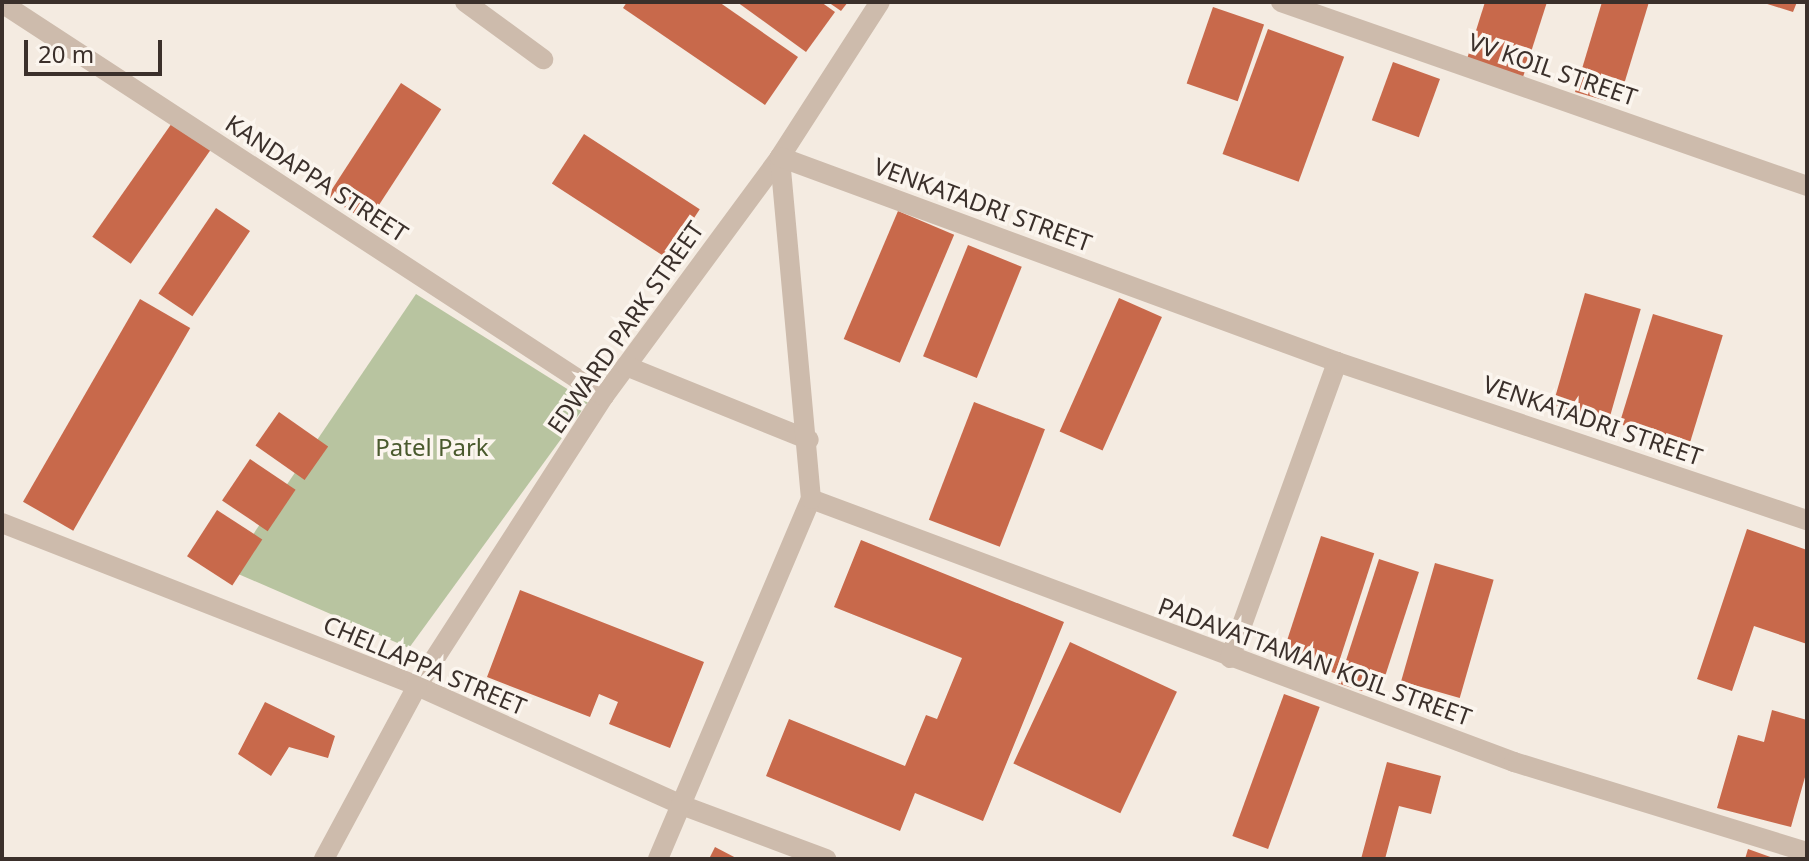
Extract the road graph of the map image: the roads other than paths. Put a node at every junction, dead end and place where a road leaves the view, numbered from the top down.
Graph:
1 (465, 2) edge
2 (880, 2) edge
3 (1281, 2) edge
4 (2, 3) edge
5 (543, 59) dead end
6 (780, 157) junction
7 (1807, 186) edge
8 (1337, 362) junction
9 (626, 366) junction
10 (604, 396) junction
11 (809, 440) junction
12 (811, 499) junction
13 (1807, 520) edge
14 (2, 523) edge
15 (1230, 658) junction
16 (417, 686) junction
17 (684, 806) junction
18 (1807, 852) edge
19 (324, 859) edge
20 (658, 859) edge
21 (826, 859) edge

1 - 5 street
2 - 6 street, EDWARD PARK STREET
3 - 7 street, VV KOIL STREET
4 - 10 street, KANDAPPA STREET
6 - 8 street, VENKATADRI STREET
6 - 9 street, EDWARD PARK STREET
6 - 11 street
8 - 13 street, VENKATADRI STREET
8 - 15 street
9 - 10 street, EDWARD PARK STREET
9 - 11 street
10 - 16 street, EDWARD PARK STREET
11 - 12 street
12 - 15 street, PADAVATTAMAN KOIL STREET
12 - 17 street
14 - 16 street, CHELLAPPA STREET
15 - 18 street, PADAVATTAMAN KOIL STREET
16 - 17 street, CHELLAPPA STREET
16 - 19 street, EDWARD PARK STREET
17 - 20 street
17 - 21 street, CHELLAPPA STREET

